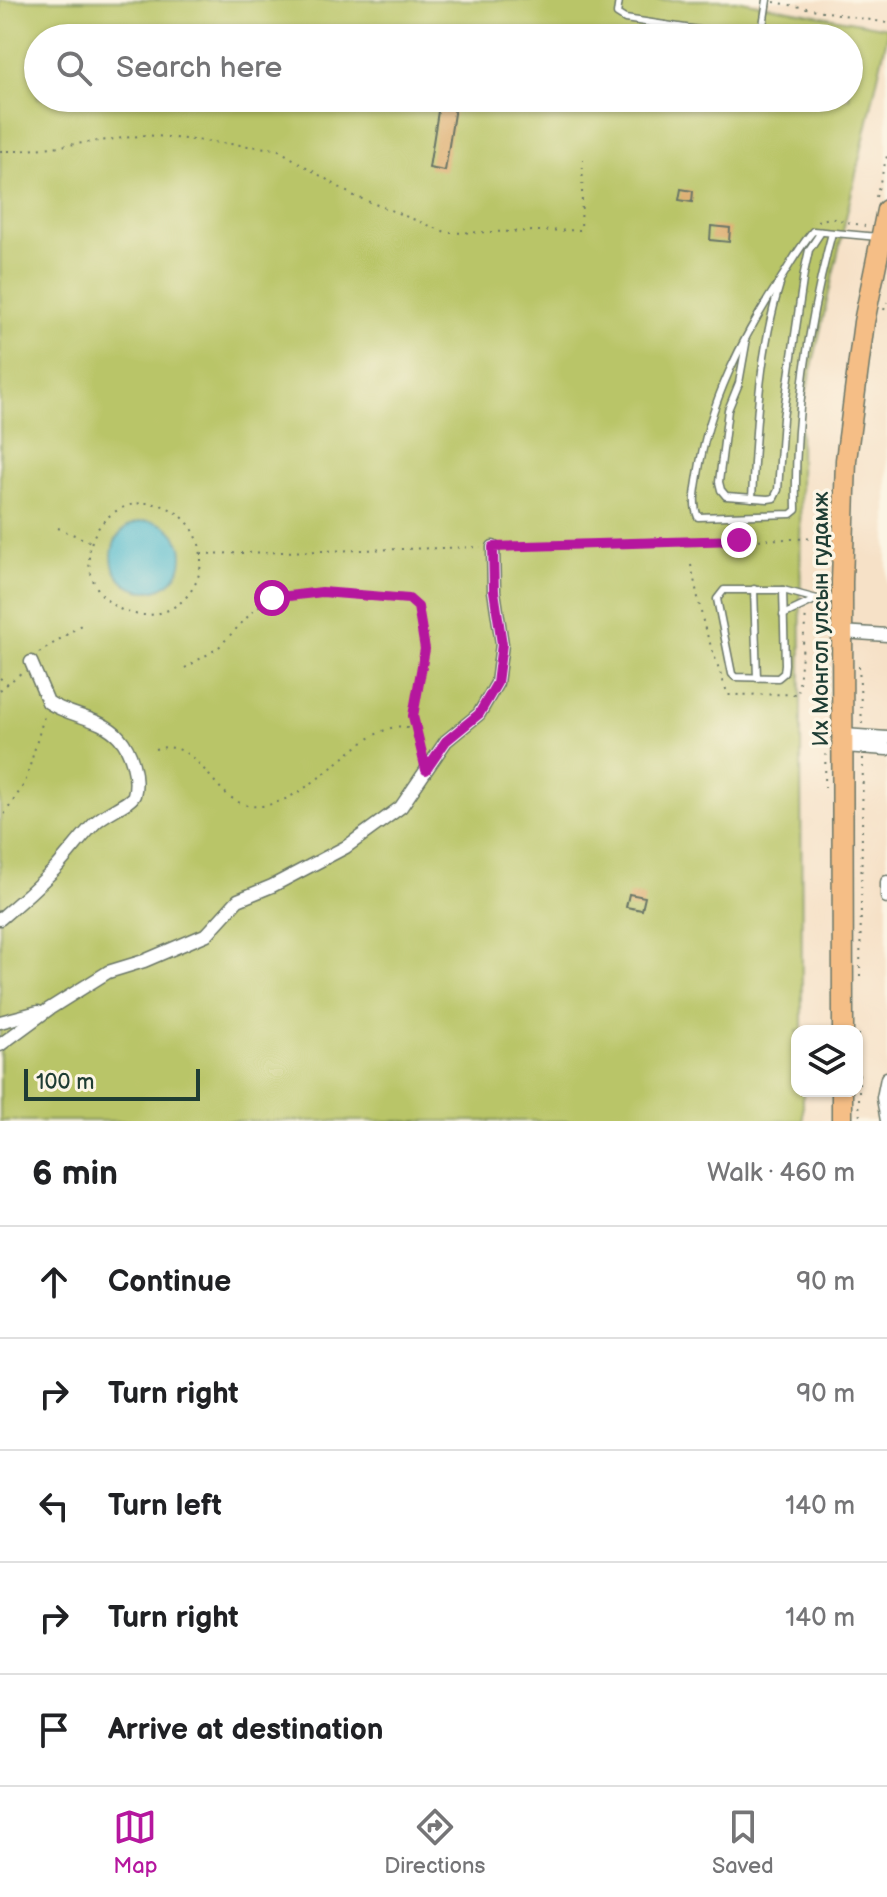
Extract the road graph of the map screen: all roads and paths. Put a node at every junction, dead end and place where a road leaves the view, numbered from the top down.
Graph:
1 (619, 0) edge
2 (767, 0) edge
3 (887, 23) edge
4 (659, 24) edge
5 (763, 24) edge
6 (0, 151) edge
7 (583, 159) dead end
8 (887, 210) edge
9 (821, 232) junction
10 (832, 233) junction
11 (881, 238) junction
12 (782, 277) junction
13 (887, 302) edge
14 (882, 313) dead end
15 (747, 337) junction
16 (752, 498) junction
17 (58, 528) dead end
18 (835, 538) dead end
19 (92, 542) junction
20 (493, 547) junction
21 (201, 554) junction
22 (691, 565) dead end
23 (754, 589) junction
24 (783, 590) junction
25 (817, 599) junction
26 (843, 599) junction
27 (809, 610) dead end
28 (783, 615) junction
29 (84, 623) dead end
30 (842, 632) junction
31 (887, 635) edge
32 (859, 659) dead end
33 (31, 662) joint
34 (185, 668) dead end
35 (0, 678) edge
36 (757, 678) junction
37 (12, 681) dead end
38 (8, 684) junction
39 (0, 690) edge
40 (48, 702) junction
41 (827, 713) dead end
42 (418, 734) junction
43 (887, 738) edge
44 (853, 741) junction
45 (155, 749) dead end
46 (887, 749) edge
47 (426, 770) junction
48 (827, 795) dead end
49 (0, 821) edge
50 (887, 882) edge
51 (887, 897) edge
52 (0, 919) edge
53 (860, 977) dead end
54 (49, 1009) junction
55 (0, 1022) edge
56 (851, 1025) edge
57 (0, 1045) edge
58 (887, 1078) edge
59 (842, 1097) edge
60 (858, 1097) edge
61 (842, 1121) edge
62 (860, 1121) edge
63 (887, 1121) edge

1 - 4 lane
2 - 3 path
2 - 5 lane
6 - 7 path
8 - 11 main road, Их Монгол улсын гудамж
9 - 10 lane
9 - 12 lane
9 - 16 lane
10 - 11 lane
10 - 15 lane
11 - 26 main road, Их Монгол улсын гудамж
12 - 15 lane
12 - 16 lane
13 - 14 path
15 - 16 lane
17 - 19 path
18 - 20 path
19 - 21 path
19 - 21 path
20 - 21 path
20 - 47 street
22 - 27 path
23 - 24 lane
23 - 36 lane
23 - 36 lane
24 - 25 lane
24 - 28 lane
25 - 26 lane
25 - 28 lane
26 - 30 main road, Их Монгол улсын гудамж
28 - 36 lane
29 - 33 path
30 - 31 street
30 - 44 main road, Их Монгол улсын гудамж
32 - 44 path
33 - 40 street
34 - 42 path
35 - 38 path
37 - 38 path
38 - 39 path
40 - 49 path
40 - 52 street
41 - 48 path
42 - 45 path
42 - 47 path
43 - 44 street
44 - 46 street
44 - 53 path
44 - 56 main road, Их Монгол улсын гудамж
47 - 54 street
50 - 51 street
54 - 55 street
54 - 57 street
58 - 63 street
59 - 61 main road
60 - 62 path

